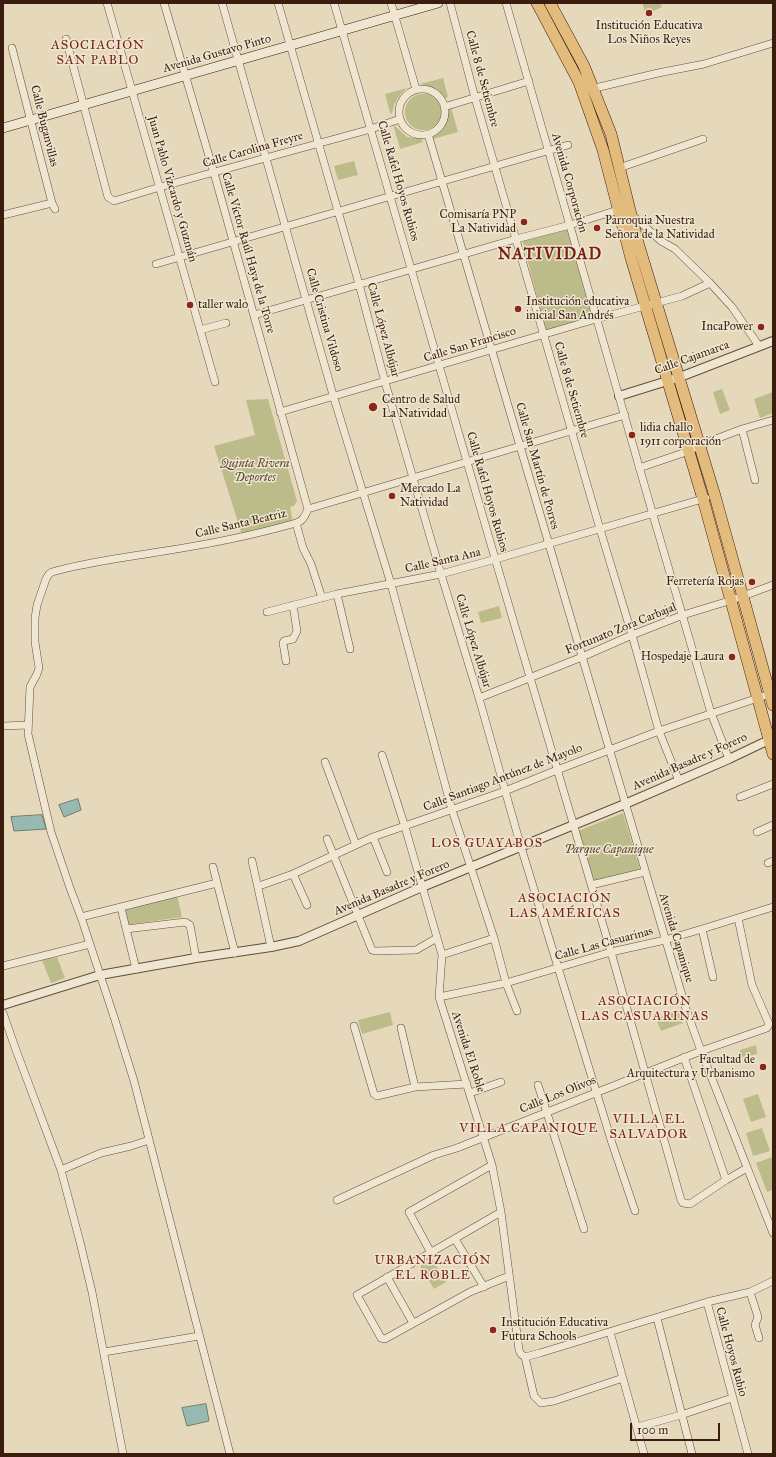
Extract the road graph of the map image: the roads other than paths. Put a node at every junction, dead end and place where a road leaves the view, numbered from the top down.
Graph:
1 (107, 3) edge
2 (164, 3) edge
3 (222, 3) edge
4 (278, 3) edge
5 (334, 3) edge
6 (391, 3) edge
7 (438, 3) edge
8 (450, 3) edge
9 (506, 3) edge
10 (537, 3) edge
11 (550, 3) edge
12 (394, 15) junction
13 (342, 31) junction
14 (66, 39) dead end
15 (773, 43) edge
16 (290, 46) junction
17 (12, 48) dead end
18 (238, 61) junction
19 (185, 76) junction
20 (529, 81) junction
21 (416, 89) junction
22 (588, 90) junction
23 (133, 91) junction
24 (475, 98) junction
25 (83, 105) junction
26 (444, 107) junction
27 (400, 119) junction
28 (30, 120) junction
29 (3, 128) edge
30 (371, 128) junction
31 (428, 134) junction
32 (703, 139) dead end
33 (318, 143) junction
34 (568, 145) dead end
35 (549, 151) junction
36 (265, 158) junction
37 (495, 166) junction
38 (620, 168) junction
39 (214, 173) junction
40 (442, 181) junction
41 (160, 187) junction
42 (391, 196) junction
43 (626, 209) junction
44 (338, 211) junction
45 (3, 215) edge
46 (570, 225) junction
47 (286, 226) junction
48 (516, 239) junction
49 (232, 241) junction
50 (463, 255) junction
51 (179, 257) junction
52 (156, 264) dead end
53 (412, 270) junction
54 (710, 283) junction
55 (359, 284) junction
56 (306, 300) junction
57 (657, 304) junction
58 (646, 307) junction
59 (254, 315) junction
60 (596, 319) junction
61 (226, 322) dead end
62 (200, 330) junction
63 (543, 335) junction
64 (773, 341) edge
65 (759, 346) junction
66 (491, 350) junction
67 (439, 366) junction
68 (680, 377) junction
69 (669, 381) junction
70 (215, 382) dead end
71 (385, 382) junction
72 (333, 396) junction
73 (619, 396) junction
74 (280, 412) junction
75 (625, 414) junction
76 (773, 420) edge
77 (742, 429) junction
78 (572, 431) junction
79 (700, 444) junction
80 (520, 446) junction
81 (689, 451) junction
82 (467, 462) junction
83 (639, 468) junction
84 (413, 478) junction
85 (755, 480) dead end
86 (363, 492) junction
87 (715, 496) junction
88 (704, 499) junction
89 (308, 509) junction
90 (653, 515) junction
91 (296, 523) junction
92 (600, 529) junction
93 (548, 544) junction
94 (496, 559) junction
95 (441, 574) junction
96 (392, 584) junction
97 (773, 585) edge
98 (337, 594) junction
99 (743, 595) junction
100 (322, 598) junction
101 (732, 600) junction
102 (293, 605) junction
103 (266, 612) dead end
104 (683, 615) junction
105 (632, 635) junction
106 (350, 649) dead end
107 (582, 657) junction
108 (286, 661) dead end
109 (530, 678) junction
110 (770, 694) junction
111 (478, 698) junction
112 (758, 698) junction
113 (773, 705) edge
114 (711, 713) junction
115 (27, 725) junction
116 (3, 726) edge
117 (659, 731) junction
118 (771, 739) edge
119 (609, 750) junction
120 (773, 754) edge
121 (382, 755) dead end
122 (729, 760) junction
123 (325, 762) dead end
124 (557, 770) junction
125 (679, 781) junction
126 (773, 784) edge
127 (505, 791) junction
128 (740, 797) dead end
129 (625, 804) junction
130 (452, 810) junction
131 (574, 825) junction
132 (773, 825) edge
133 (405, 827) junction
134 (756, 832) dead end
135 (373, 838) junction
136 (327, 839) dead end
137 (356, 845) junction
138 (521, 847) junction
139 (334, 855) junction
140 (252, 861) dead end
141 (213, 867) dead end
142 (471, 868) junction
143 (387, 872) dead end
144 (645, 872) junction
145 (293, 874) junction
146 (217, 883) junction
147 (591, 885) junction
148 (258, 886) junction
149 (422, 887) junction
150 (307, 905) dead end
151 (773, 907) edge
152 (121, 908) junction
153 (358, 916) junction
154 (81, 917) junction
155 (738, 918) junction
156 (126, 929) junction
157 (702, 929) junction
158 (437, 938) junction
159 (494, 938) junction
160 (665, 940) junction
161 (90, 944) junction
162 (271, 947) junction
163 (611, 952) junction
164 (235, 953) junction
165 (442, 956) junction
166 (196, 958) junction
167 (3, 966) edge
168 (557, 968) junction
169 (136, 969) junction
170 (100, 975) junction
171 (713, 977) dead end
172 (506, 983) junction
173 (439, 997) junction
174 (3, 1005) edge
175 (518, 1011) dead end
176 (3, 1013) edge
177 (354, 1026) dead end
178 (401, 1028) dead end
179 (701, 1051) junction
180 (684, 1057) junction
181 (645, 1073) junction
182 (501, 1082) dead end
183 (467, 1084) junction
184 (538, 1086) dead end
185 (415, 1087) junction
186 (597, 1092) junction
187 (470, 1094) junction
188 (546, 1112) junction
189 (484, 1137) junction
190 (149, 1140) junction
191 (492, 1165) junction
192 (747, 1168) junction
193 (62, 1170) junction
194 (726, 1180) junction
195 (337, 1200) dead end
196 (635, 1211) dead end
197 (501, 1212) junction
198 (771, 1222) edge
199 (584, 1229) dead end
200 (773, 1233) edge
201 (455, 1239) junction
202 (431, 1253) junction
203 (509, 1276) junction
204 (387, 1278) junction
205 (773, 1281) edge
206 (484, 1287) junction
207 (750, 1292) junction
208 (706, 1302) junction
209 (657, 1318) junction
210 (413, 1323) junction
211 (610, 1332) junction
212 (199, 1336) junction
213 (758, 1338) dead end
214 (104, 1352) junction
215 (525, 1357) junction
216 (623, 1378) junction
217 (732, 1398) junction
218 (682, 1415) junction
219 (636, 1427) junction
220 (123, 1454) edge
221 (230, 1454) edge
222 (644, 1454) edge
223 (692, 1454) edge
224 (748, 1454) edge

1 - 23 street, Juan Pablo Vizcardo y Guzmán
2 - 19 street, Calle Víctor Raúl Haya de la Torre
3 - 18 street, Calle Cristina Vildoso
4 - 16 street, Calle López Albújar
5 - 13 street, Calle Rafel Hoyos Rubios
6 - 12 street
7 - 12 main road, Avenida Gustavo Pinto
8 - 24 street, Calle 8 de Setiembre
9 - 20 street, Avenida Corporación
10 - 22 highway
11 - 22 highway
12 - 13 main road, Avenida Gustavo Pinto
12 - 21 street
13 - 16 main road, Avenida Gustavo Pinto
13 - 30 street, Calle Rafel Hoyos Rubios
14 - 25 street
15 - 22 street
16 - 18 main road, Avenida Gustavo Pinto
16 - 33 street, Calle López Albújar
17 - 28 street, Calle Buganvillas
18 - 19 main road, Avenida Gustavo Pinto
18 - 36 street, Calle Cristina Vildoso
19 - 23 main road, Avenida Gustavo Pinto
19 - 39 street, Calle Víctor Raúl Haya de la Torre
20 - 24 street
20 - 35 street, Avenida Corporación
21 - 26 street
21 - 27 street
22 - 38 highway
22 - 43 highway
23 - 25 main road, Avenida Gustavo Pinto
23 - 41 street, Juan Pablo Vizcardo y Guzmán
24 - 26 street
24 - 37 street, Calle 8 de Setiembre
25 - 28 main road, Avenida Gustavo Pinto
25 - 41 street, Calle Carolina Freyre
26 - 31 street
27 - 30 street, Calle Carolina Freyre
27 - 31 street
28 - 29 main road, Avenida Gustavo Pinto
28 - 45 street, Calle Buganvillas
30 - 33 street, Calle Carolina Freyre
30 - 42 street, Calle Rafel Hoyos Rubios
31 - 40 street, Calle San Martín de Porres
32 - 38 street
33 - 36 street, Calle Carolina Freyre
33 - 44 street, Calle López Albújar
34 - 35 street
35 - 37 street
35 - 46 street, Avenida Corporación
36 - 39 street, Calle Carolina Freyre
36 - 47 street, Calle Cristina Vildoso
37 - 40 street
37 - 48 street, Calle 8 de Setiembre
38 - 43 highway
39 - 41 street, Calle Carolina Freyre
39 - 49 street, Calle Víctor Raúl Haya de la Torre
40 - 42 street
40 - 50 street, Calle San Martín de Porres
41 - 51 street, Juan Pablo Vizcardo y Guzmán
42 - 44 street
42 - 53 street, Calle Rafel Hoyos Rubios
43 - 46 street
43 - 54 street
43 - 57 highway
43 - 58 highway
44 - 47 street
44 - 55 street, Calle López Albújar
46 - 48 street
46 - 60 street, Avenida Corporación
47 - 49 street
47 - 56 street, Calle Cristina Vildoso
48 - 50 street
48 - 63 street, Calle 8 de Setiembre
49 - 51 street
49 - 59 street, Calle Víctor Raúl Haya de la Torre
50 - 53 street
50 - 66 street, Calle San Martín de Porres
51 - 52 street
51 - 62 street, Juan Pablo Vizcardo y Guzmán
53 - 55 street
53 - 67 street, Calle Rafel Hoyos Rubios
54 - 57 street, Calle San Francisco
54 - 65 street
55 - 56 street
55 - 71 street, Calle López Albújar
56 - 59 street
56 - 72 street, Calle Cristina Vildoso
57 - 58 street, Calle San Francisco
57 - 68 highway
58 - 60 street, Calle San Francisco
58 - 69 highway
59 - 74 street, Calle Víctor Raúl Haya de la Torre
60 - 63 street, Calle San Francisco
60 - 73 street, Avenida Corporación
61 - 62 street
62 - 70 street, Juan Pablo Vizcardo y Guzmán
63 - 66 street, Calle San Francisco
63 - 78 street, Calle 8 de Setiembre
64 - 65 street, Calle Cajamarca
65 - 68 street, Calle Cajamarca
66 - 67 street, Calle San Francisco
66 - 80 street, Calle San Martín de Porres
67 - 71 street, Calle San Francisco
67 - 82 street, Calle Rafel Hoyos Rubios
68 - 69 street, Calle Cajamarca
68 - 79 highway
69 - 73 street, Calle Cajamarca
69 - 81 highway
71 - 72 street, Calle San Francisco
71 - 84 street, Calle López Albújar
72 - 74 street, Calle San Francisco
72 - 86 street, Calle Cristina Vildoso
73 - 75 street, Avenida Corporación
74 - 89 street, Calle Víctor Raúl Haya de la Torre
75 - 78 street
75 - 83 street, Avenida Corporación
76 - 77 street
77 - 79 street
77 - 85 street
78 - 80 street
78 - 92 street, Calle 8 de Setiembre
79 - 81 street
79 - 87 highway
80 - 82 street
80 - 93 street, Calle San Martín de Porres
81 - 83 street
81 - 88 highway
82 - 84 street
82 - 94 street, Calle Rafel Hoyos Rubios
83 - 90 street, Avenida Corporación
84 - 86 street
84 - 95 street, Calle López Albújar
86 - 89 street
86 - 96 street, Calle Cristina Vildoso
87 - 88 street, Calle Santa Ana
87 - 99 highway
88 - 90 street, Calle Santa Ana
88 - 101 highway
89 - 91 street, Calle Santa Beatriz
90 - 92 street, Calle Santa Ana
90 - 104 street, Avenida Corporación
91 - 100 street
91 - 115 street, Calle Santa Beatriz
92 - 93 street, Calle Santa Ana
92 - 105 street, Calle 8 de Setiembre
93 - 94 street, Calle Santa Ana
93 - 107 street, Calle San Martín de Porres
94 - 95 street, Calle Santa Ana
94 - 109 street, Calle Rafel Hoyos Rubios
95 - 96 street, Calle Santa Ana
95 - 111 street, Calle López Albújar
96 - 98 street, Calle Santa Ana
96 - 130 street, Calle Cristina Vildoso
97 - 99 street, Fortunato Zora Carbajal
98 - 100 street, Calle Santa Ana
98 - 106 street
99 - 101 street, Fortunato Zora Carbajal
99 - 110 highway
100 - 102 street, Calle Santa Ana
101 - 104 street, Fortunato Zora Carbajal
101 - 112 highway
102 - 103 street, Calle Santa Ana
102 - 108 street
104 - 105 street, Fortunato Zora Carbajal
104 - 114 street, Avenida Corporación
105 - 107 street, Fortunato Zora Carbajal
105 - 117 street, Calle 8 de Setiembre
107 - 109 street, Fortunato Zora Carbajal
107 - 119 street, Calle San Martín de Porres
109 - 111 street, Fortunato Zora Carbajal
109 - 124 street, Calle Rafel Hoyos Rubios
110 - 112 street, Calle Santiago Antúnez de Mayolo
110 - 113 highway
111 - 127 street, Calle López Albújar
112 - 114 street, Calle Santiago Antúnez de Mayolo
112 - 118 highway
114 - 117 street, Calle Santiago Antúnez de Mayolo
114 - 122 street, Avenida Corporación
115 - 116 street
115 - 154 street
117 - 119 street, Calle Santiago Antúnez de Mayolo
117 - 125 street, Calle 8 de Setiembre
118 - 120 highway
118 - 122 street, Avenida Basadre y Forero
119 - 124 street, Calle Santiago Antúnez de Mayolo
119 - 129 street, Calle San Martín de Porres
121 - 133 street, Avenida El Roble
122 - 125 street, Avenida Basadre y Forero
123 - 137 street
124 - 127 street, Calle Santiago Antúnez de Mayolo
124 - 131 street, Calle Rafel Hoyos Rubios
125 - 129 street, Avenida Basadre y Forero
126 - 128 street
127 - 130 street, Calle Santiago Antúnez de Mayolo
127 - 138 street, Calle López Albújar
129 - 131 street, Avenida Basadre y Forero
129 - 144 street, Avenida Capanique
130 - 133 street, Calle Santiago Antúnez de Mayolo
130 - 142 street, Calle Cristina Vildoso
131 - 138 street, Avenida Basadre y Forero
131 - 147 street, Calle Rafel Hoyos Rubios
132 - 134 street
133 - 135 street, Calle Santiago Antúnez de Mayolo
133 - 149 street, Avenida El Roble
135 - 137 street, Calle Santiago Antúnez de Mayolo
135 - 143 street
136 - 139 street
137 - 139 street, Calle Santiago Antúnez de Mayolo
138 - 142 street, Avenida Basadre y Forero
138 - 168 street, Calle López Albújar
139 - 145 street, Calle Santiago Antúnez de Mayolo
139 - 153 street
140 - 148 street
141 - 146 street
142 - 149 street, Avenida Basadre y Forero
142 - 159 street, Calle Cristina Vildoso
144 - 147 street
144 - 160 street, Avenida Capanique
145 - 148 street, Calle Santiago Antúnez de Mayolo
145 - 150 street
146 - 152 street
146 - 164 street
147 - 163 street, Calle Rafel Hoyos Rubios
148 - 162 street
149 - 153 street, Avenida Basadre y Forero
149 - 158 street, Avenida El Roble
151 - 155 street, Calle Las Casuarinas
152 - 154 street
152 - 156 street
153 - 158 street
153 - 162 street, Avenida Basadre y Forero
154 - 161 street
155 - 157 street, Calle Las Casuarinas
155 - 179 street, Calle Los Olivos
156 - 166 street
156 - 169 street
157 - 160 street, Calle Las Casuarinas
157 - 171 street
158 - 165 street, Avenida El Roble
159 - 165 street
159 - 172 street, Calle Cristina Vildoso
160 - 163 street, Calle Las Casuarinas
160 - 179 street, Avenida Capanique
161 - 167 street
161 - 170 street
162 - 164 street, Avenida Basadre y Forero
163 - 168 street, Calle Las Casuarinas
163 - 181 street, Calle Rafel Hoyos Rubios
164 - 166 street, Avenida Basadre y Forero
165 - 173 street, Avenida El Roble
166 - 169 street, Avenida Basadre y Forero
168 - 172 street, Calle Las Casuarinas
168 - 186 street, Calle López Albújar
169 - 170 street, Avenida Basadre y Forero
170 - 174 street, Avenida Basadre y Forero
170 - 190 street
172 - 173 street, Calle Las Casuarinas
172 - 175 street, Calle Cristina Vildoso
173 - 183 street, Avenida El Roble
176 - 193 street
177 - 185 street
178 - 185 street
179 - 180 street, Calle Los Olivos
179 - 192 street, Avenida Capanique
180 - 181 street, Calle Los Olivos
180 - 194 street
181 - 186 street, Calle Los Olivos
181 - 194 street, Calle Rafel Hoyos Rubios
182 - 187 street
183 - 185 street
183 - 187 street, Avenida El Roble
184 - 188 street
186 - 188 street, Calle Los Olivos
186 - 196 street, Calle López Albújar
187 - 189 street, Avenida El Roble
188 - 189 street, Calle Los Olivos
188 - 199 street
189 - 191 street, Avenida El Roble
189 - 195 street, Calle Los Olivos
190 - 193 street
190 - 212 street
191 - 197 street, Avenida El Roble
191 - 202 street
192 - 194 street
192 - 198 street, Avenida Capanique
193 - 214 street
197 - 201 street
197 - 203 street, Avenida El Roble
198 - 200 street, Avenida Capanique
201 - 202 street
201 - 206 street
202 - 204 street
203 - 206 street
203 - 215 street, Avenida El Roble
204 - 210 street
204 - 210 street
205 - 207 street
206 - 210 street
207 - 208 street
207 - 213 street
208 - 209 street
208 - 217 street, Calle Hoyos Rubio
209 - 211 street
209 - 218 street
211 - 215 street
211 - 216 street
212 - 214 street
212 - 221 street
214 - 220 street
215 - 216 street, Avenida El Roble
216 - 219 street
217 - 218 street
217 - 224 street, Calle Hoyos Rubio
218 - 219 street
218 - 223 street
219 - 222 street

